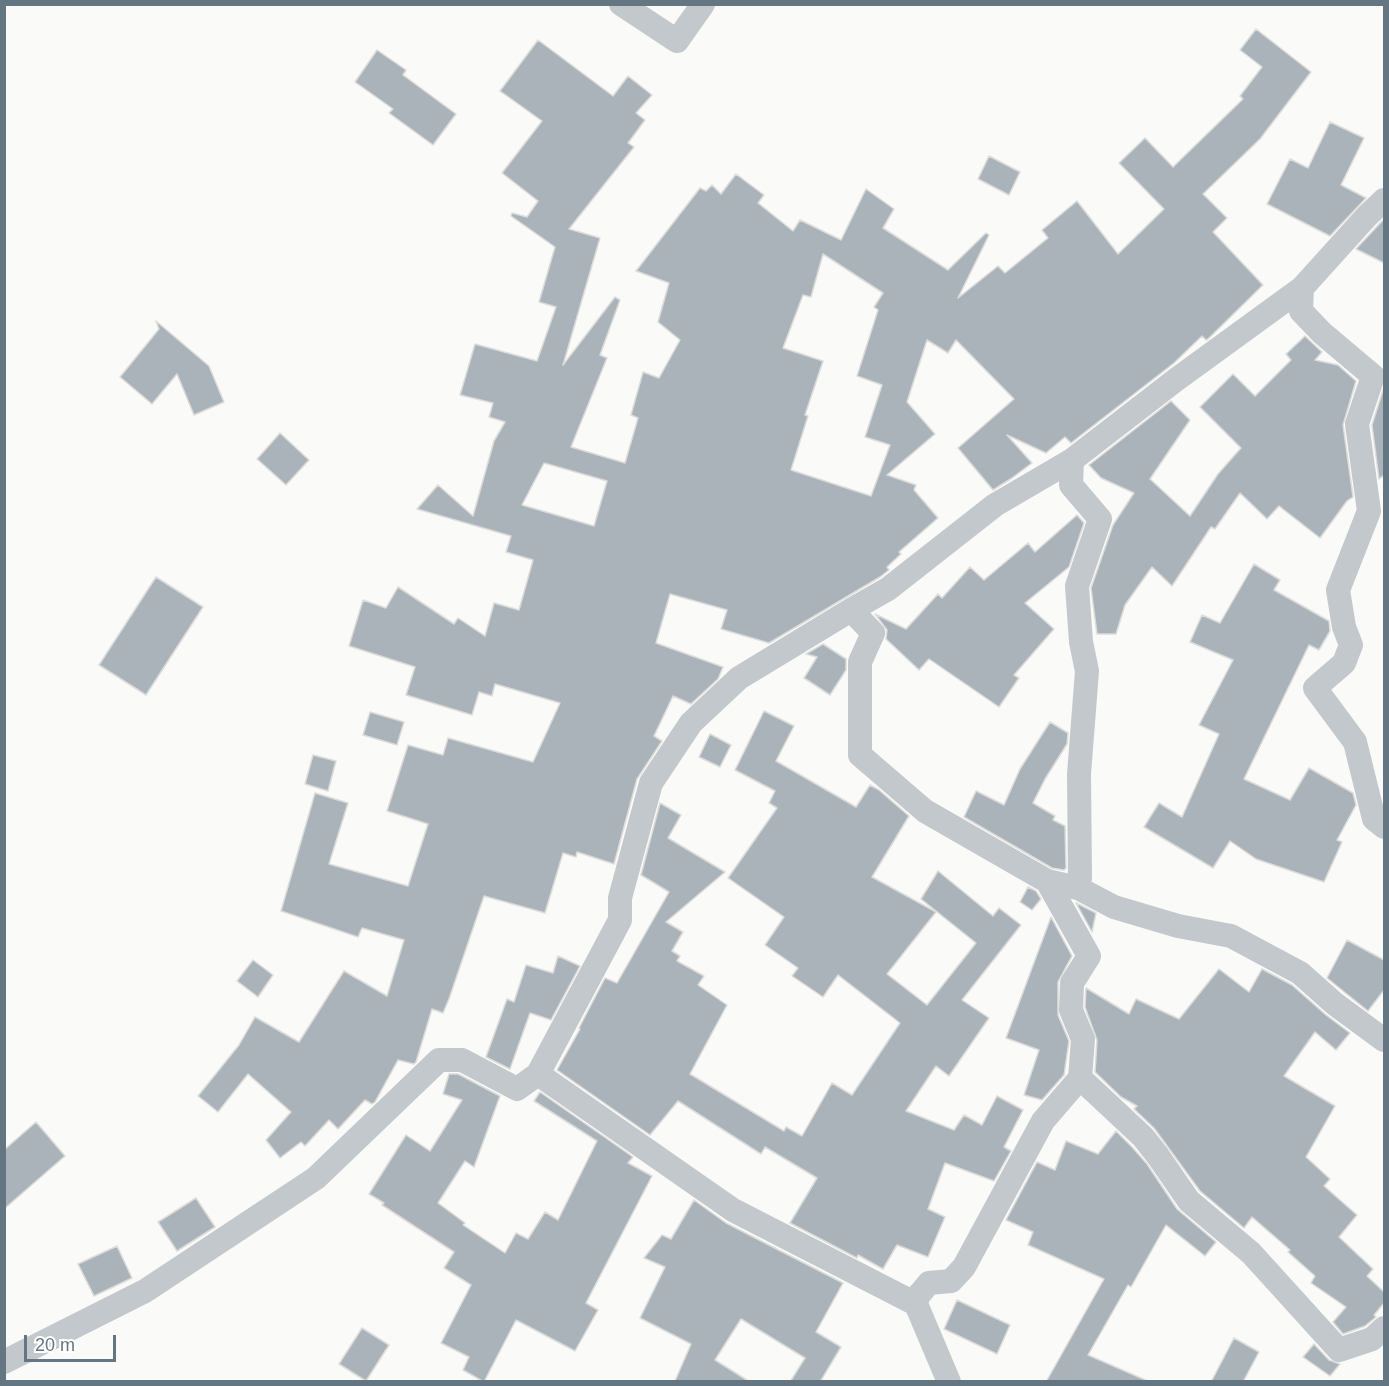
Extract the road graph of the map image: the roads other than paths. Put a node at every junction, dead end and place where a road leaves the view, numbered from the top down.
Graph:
1 (621, 4) edge
2 (703, 4) edge
3 (1384, 200) edge
4 (1302, 288) junction
5 (1072, 460) junction
6 (851, 610) junction
7 (1384, 827) edge
8 (1047, 881) junction
9 (1078, 888) junction
10 (1384, 1040) edge
11 (538, 1074) junction
12 (1080, 1078) junction
13 (915, 1304) junction
14 (1384, 1328) edge
15 (4, 1362) edge
16 (949, 1382) edge

1 - 2 street
3 - 4 street
4 - 5 street
4 - 7 street
5 - 6 street
5 - 9 street
6 - 8 street
6 - 11 street
8 - 9 street
8 - 12 street
9 - 10 street
11 - 13 street
11 - 15 street
12 - 13 street
12 - 14 street
13 - 16 street

